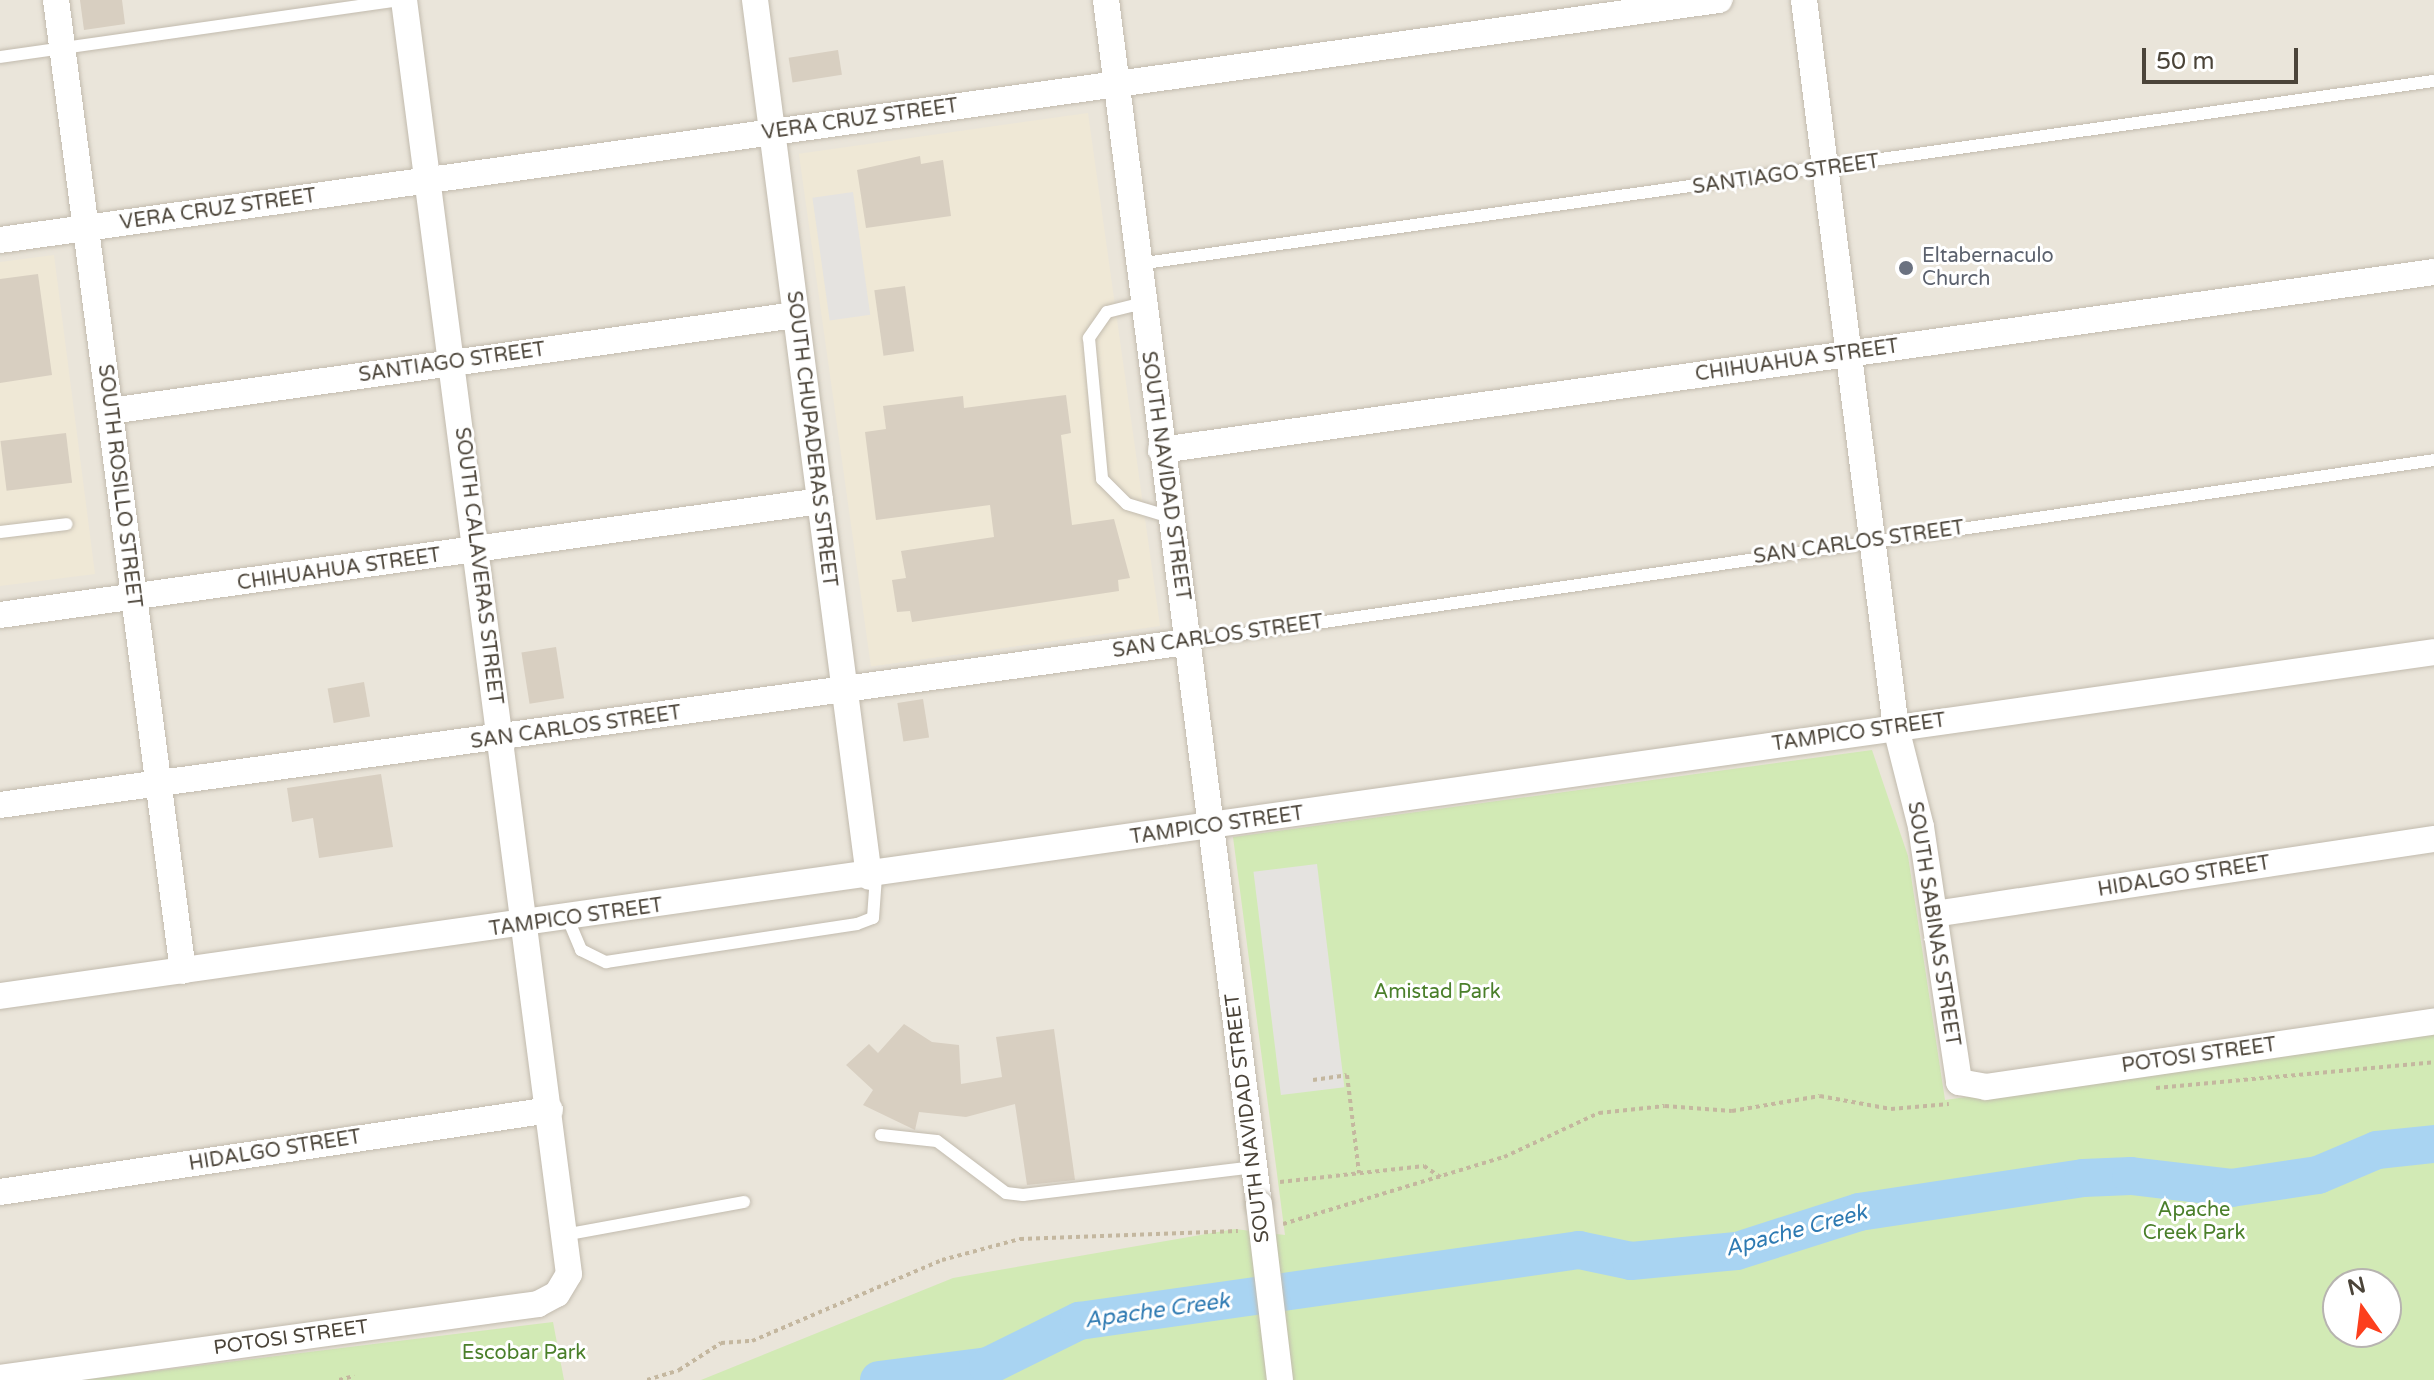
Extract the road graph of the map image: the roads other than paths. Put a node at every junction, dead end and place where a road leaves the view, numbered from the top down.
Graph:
1 (56, 0) edge
2 (402, 0) edge
3 (755, 0) edge
4 (1106, 0) edge
5 (1719, 0) edge
6 (1804, 0) edge
7 (63, 49) junction
8 (0, 57) edge
9 (2434, 81) edge
10 (1117, 85) junction
11 (771, 132) junction
12 (1825, 170) junction
13 (428, 180) junction
14 (85, 228) junction
15 (0, 240) edge
16 (1138, 264) junction
17 (2434, 272) edge
18 (1143, 303) junction
19 (795, 315) junction
20 (1844, 354) junction
21 (452, 363) junction
22 (110, 411) junction
23 (1161, 450) junction
24 (2434, 460) edge
25 (820, 501) junction
26 (1170, 517) junction
27 (67, 524) dead end
28 (0, 532) edge
29 (1870, 542) junction
30 (477, 551) junction
31 (134, 598) junction
32 (0, 615) edge
33 (1187, 642) junction
34 (2434, 652) edge
35 (844, 689) junction
36 (1896, 728) junction
37 (501, 739) junction
38 (158, 785) junction
39 (0, 805) edge
40 (1213, 826) junction
41 (2434, 839) edge
42 (872, 876) junction
43 (1934, 914) junction
44 (568, 919) junction
45 (525, 925) junction
46 (183, 971) junction
47 (0, 996) edge
48 (2434, 1022) edge
49 (1959, 1094) joint
50 (550, 1110) junction
51 (881, 1135) dead end
52 (0, 1192) edge
53 (1263, 1195) junction
54 (744, 1202) dead end
55 (569, 1234) junction
56 (569, 1274) joint
57 (0, 1378) edge
58 (1280, 1380) edge

1 - 7 street, SOUTH ROSILLO STREET
2 - 7 lane
2 - 13 street, SOUTH CALAVERAS STREET
3 - 11 street, SOUTH CHUPADERAS STREET
4 - 10 street, SOUTH NAVIDAD STREET
5 - 10 street, VERA CRUZ STREET
6 - 12 street, SOUTH SABINAS STREET
7 - 8 lane
7 - 14 street, SOUTH ROSILLO STREET
9 - 12 lane, SANTIAGO STREET
10 - 11 street, VERA CRUZ STREET
10 - 16 street, SOUTH NAVIDAD STREET
11 - 13 street, VERA CRUZ STREET
11 - 19 street, SOUTH CHUPADERAS STREET
12 - 16 lane, SANTIAGO STREET
12 - 20 street, SOUTH SABINAS STREET
13 - 14 street, VERA CRUZ STREET
13 - 21 street, SOUTH CALAVERAS STREET
14 - 15 street, VERA CRUZ STREET
14 - 22 street, SOUTH ROSILLO STREET
16 - 18 street, SOUTH NAVIDAD STREET
17 - 20 street, CHIHUAHUA STREET
18 - 23 street, SOUTH NAVIDAD STREET
18 - 26 lane
19 - 21 street, SANTIAGO STREET
19 - 25 street, SOUTH CHUPADERAS STREET
20 - 23 street, CHIHUAHUA STREET
20 - 29 street, SOUTH SABINAS STREET
21 - 22 street, SANTIAGO STREET
21 - 30 street, SOUTH CALAVERAS STREET
22 - 31 street, SOUTH ROSILLO STREET
23 - 26 street, SOUTH NAVIDAD STREET
24 - 29 lane, SAN CARLOS STREET
25 - 30 street, CHIHUAHUA STREET
25 - 35 street, SOUTH CHUPADERAS STREET
26 - 33 street, SOUTH NAVIDAD STREET
27 - 28 lane
29 - 33 lane, SAN CARLOS STREET
29 - 36 street, SOUTH SABINAS STREET
30 - 31 street, CHIHUAHUA STREET
30 - 37 street, SOUTH CALAVERAS STREET
31 - 32 street, CHIHUAHUA STREET
31 - 38 street, SOUTH ROSILLO STREET
33 - 35 street, SAN CARLOS STREET
33 - 40 street, SOUTH NAVIDAD STREET
34 - 36 street, TAMPICO STREET
35 - 37 street, SAN CARLOS STREET
35 - 42 street, SOUTH CHUPADERAS STREET
36 - 40 street, TAMPICO STREET
36 - 43 street, SOUTH SABINAS STREET
37 - 38 street, SAN CARLOS STREET
37 - 45 street, SOUTH CALAVERAS STREET
38 - 39 street, SAN CARLOS STREET
38 - 46 street, SOUTH ROSILLO STREET
40 - 42 street, TAMPICO STREET
40 - 53 street, SOUTH NAVIDAD STREET
41 - 43 street, HIDALGO STREET
42 - 44 street, TAMPICO STREET
42 - 44 lane
43 - 49 street, SOUTH SABINAS STREET
44 - 45 street, TAMPICO STREET
45 - 46 street, TAMPICO STREET
45 - 50 street, SOUTH CALAVERAS STREET
46 - 47 street, TAMPICO STREET
48 - 49 street, POTOSI STREET
50 - 52 street, HIDALGO STREET
50 - 55 street, SOUTH CALAVERAS STREET
51 - 53 lane
53 - 58 street, SOUTH NAVIDAD STREET, bridge
54 - 55 lane
55 - 56 street, SOUTH CALAVERAS STREET
56 - 57 street, POTOSI STREET

